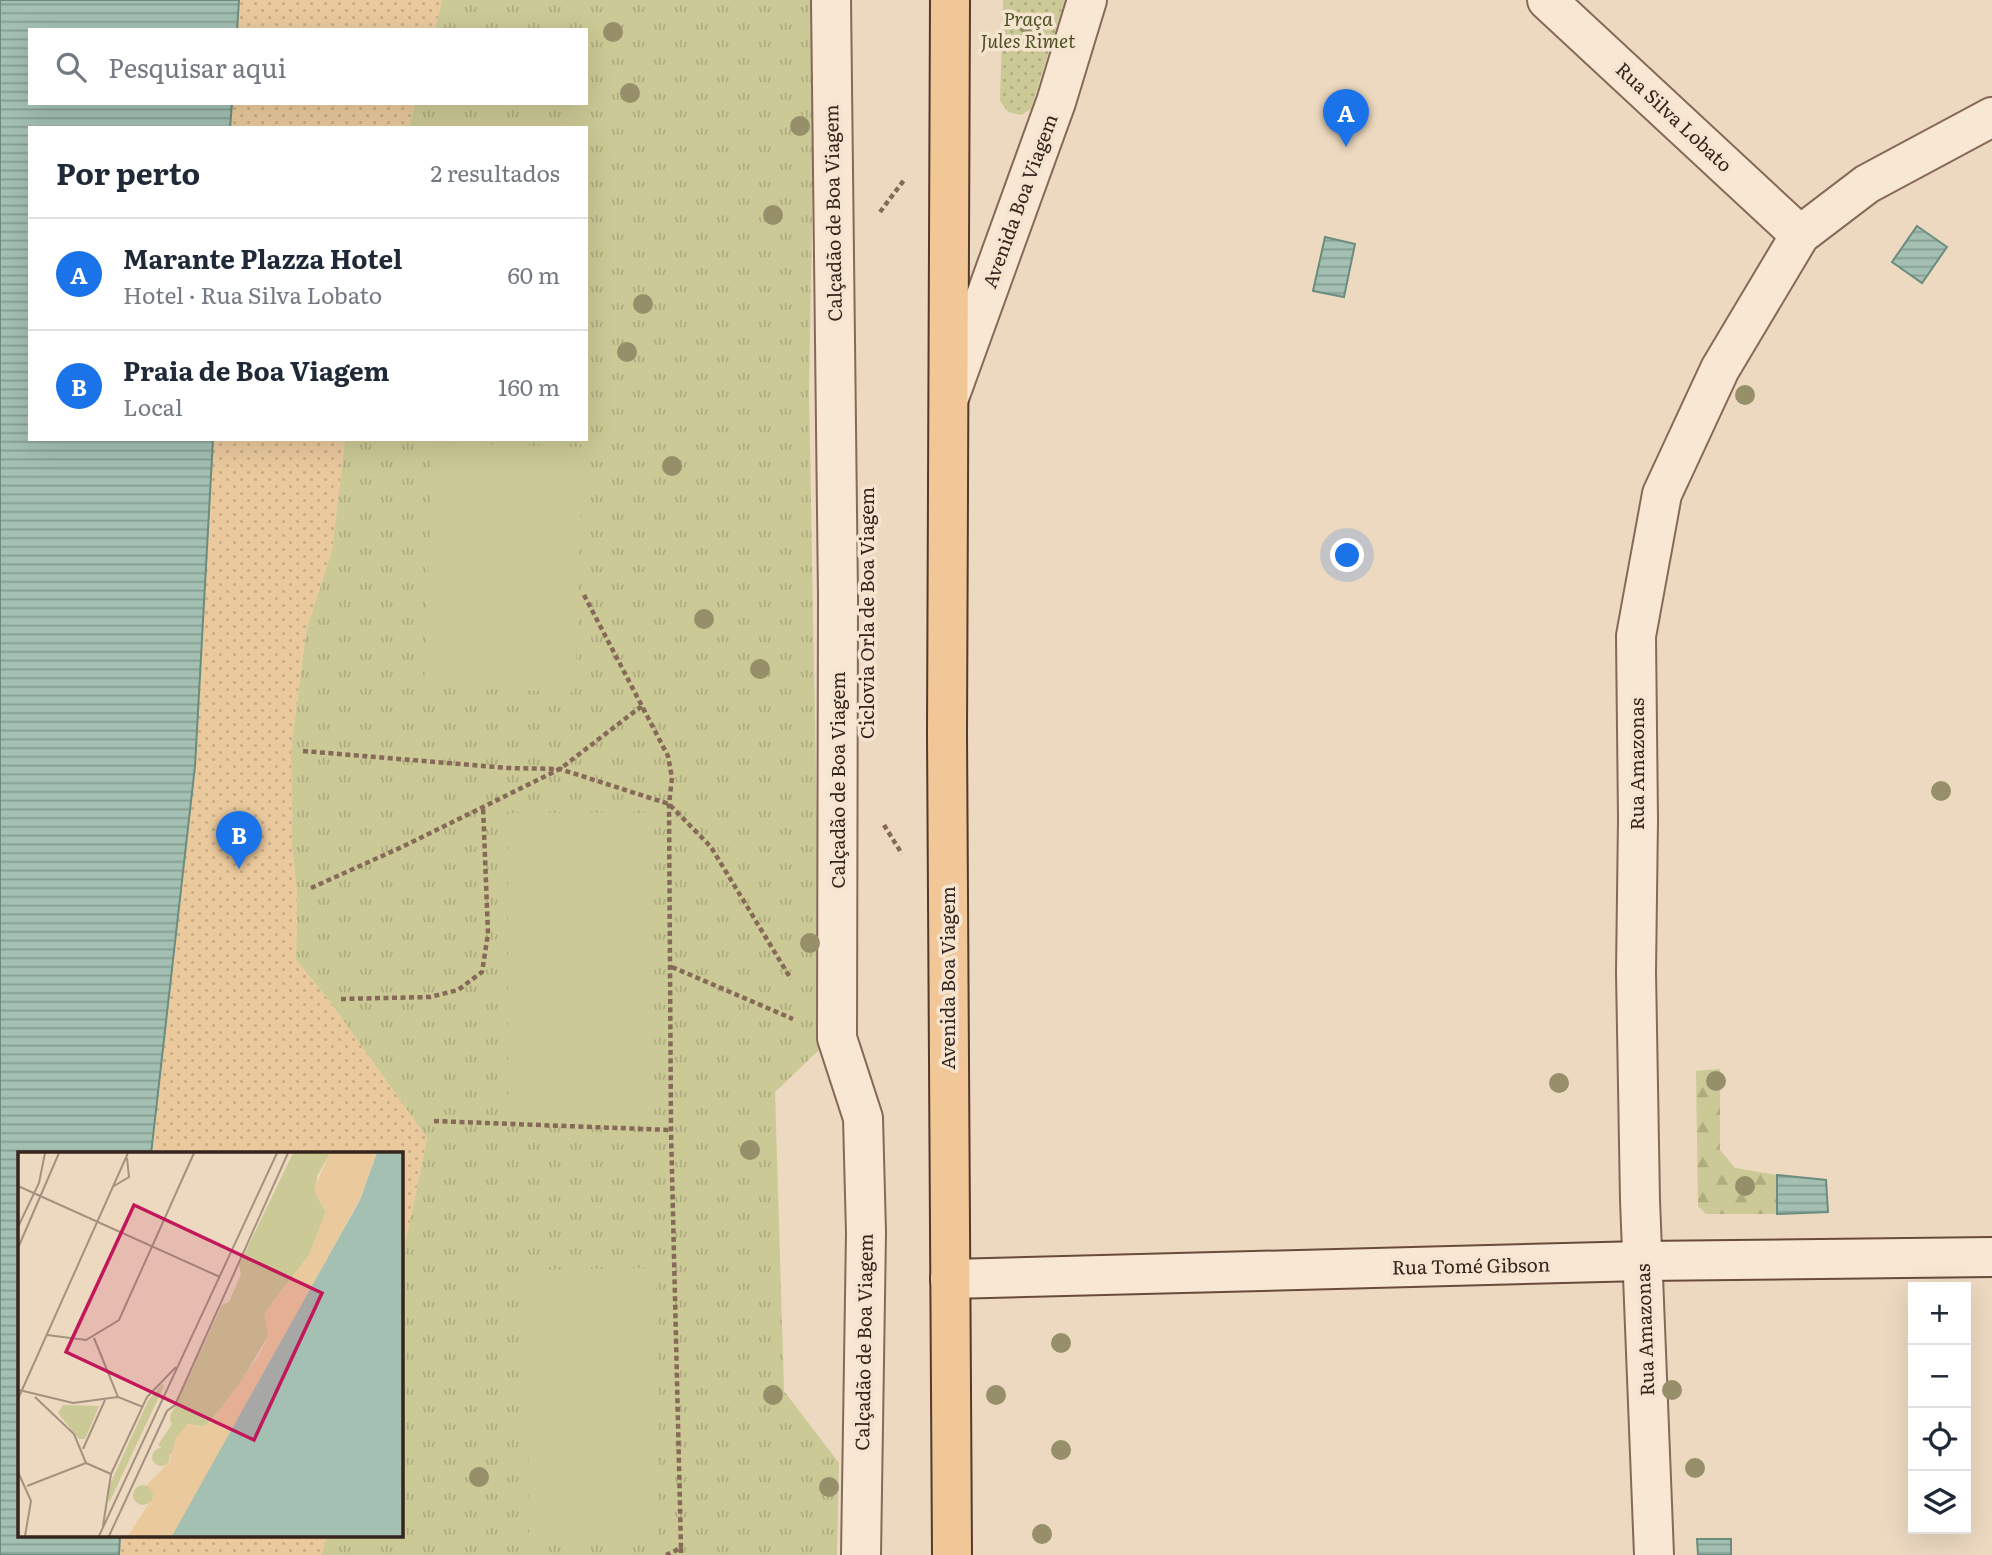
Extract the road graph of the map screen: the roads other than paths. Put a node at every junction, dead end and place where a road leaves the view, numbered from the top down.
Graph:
1 (831, 0) edge
2 (950, 0) edge
3 (1087, 0) edge
4 (1548, 0) edge
5 (1992, 117) edge
6 (1800, 235) junction
7 (947, 401) junction
8 (1992, 1256) edge
9 (1642, 1261) junction
10 (950, 1279) junction
11 (861, 1555) edge
12 (952, 1555) edge
13 (1654, 1555) edge

1 - 11 street, Calçadão de Boa Viagem
2 - 7 main road, Avenida Boa Viagem
3 - 7 street, Avenida Boa Viagem
4 - 6 street, Rua Silva Lobato
5 - 6 street, Rua Amazonas
6 - 9 street, Rua Amazonas
7 - 10 main road, Avenida Boa Viagem
8 - 9 street, Rua Tomé Gibson
9 - 10 street, Rua Tomé Gibson
9 - 13 street, Rua Amazonas
10 - 12 main road, Avenida Boa Viagem

